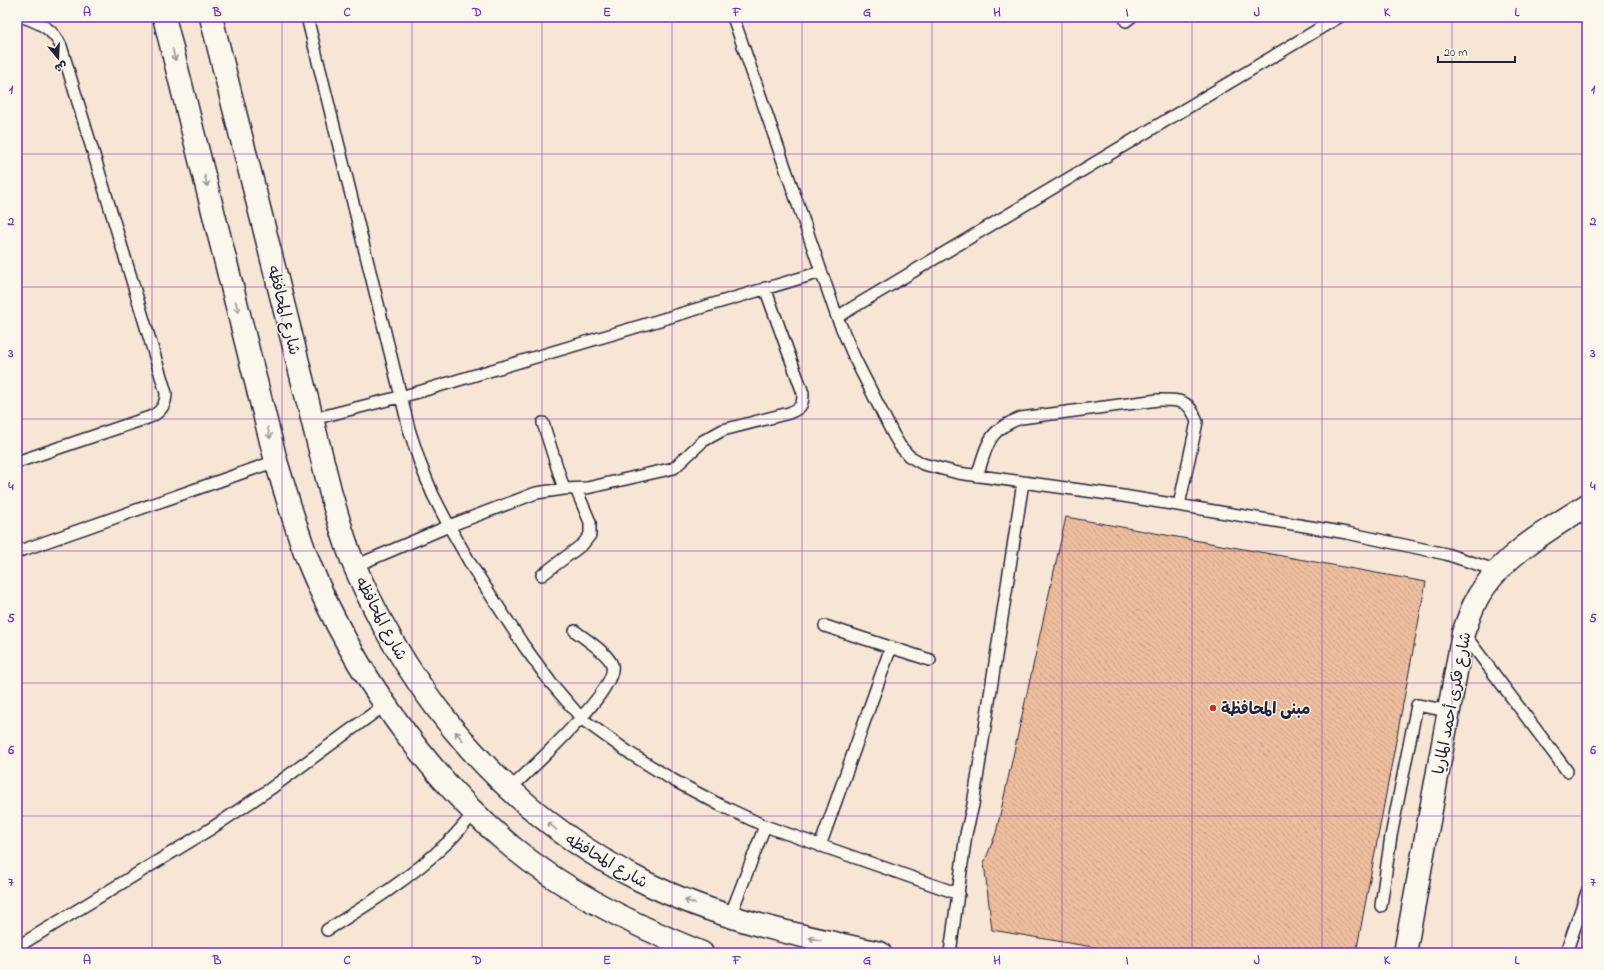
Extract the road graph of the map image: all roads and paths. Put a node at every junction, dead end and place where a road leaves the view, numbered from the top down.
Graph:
1 (23, 17) edge
2 (164, 17) edge
3 (211, 17) edge
4 (306, 17) edge
5 (733, 17) edge
6 (1338, 17) edge
7 (820, 272) junction
8 (765, 288) junction
9 (837, 317) junction
10 (401, 397) junction
11 (312, 419) junction
12 (544, 423) dead end
13 (276, 461) junction
14 (17, 462) edge
15 (977, 476) junction
16 (1023, 482) junction
17 (564, 489) junction
18 (576, 489) junction
19 (1179, 505) junction
20 (1587, 505) edge
21 (449, 526) junction
22 (17, 552) edge
23 (355, 566) junction
24 (1498, 571) junction
25 (542, 575) dead end
26 (825, 626) dead end
27 (575, 631) dead end
28 (1464, 633) junction
29 (891, 647) junction
30 (930, 660) dead end
31 (386, 704) junction
32 (1449, 711) junction
33 (582, 719) junction
34 (1567, 771) dead end
35 (509, 790) junction
36 (474, 813) junction
37 (766, 826) junction
38 (820, 846) junction
39 (1587, 892) edge
40 (959, 894) junction
41 (1381, 906) dead end
42 (730, 916) junction
43 (327, 930) dead end
44 (17, 947) edge
45 (689, 951) edge
46 (880, 953) edge
47 (950, 953) edge
48 (1405, 953) edge
49 (1566, 953) edge

1 - 14 lane
2 -> 13 main road
3 - 11 main road, شارع المحافظه
4 - 10 lane
5 - 7 lane
6 - 9 lane
7 - 8 lane
7 - 9 lane
8 - 10 lane
8 - 18 lane
9 - 15 lane
10 - 11 lane
10 - 21 lane
11 - 23 main road, شارع المحافظه
12 - 17 lane
13 - 22 lane
13 - 31 main road
15 - 16 lane
15 - 19 lane
16 - 19 lane
16 - 40 lane
17 - 18 lane
17 - 21 lane
18 - 25 lane
19 - 24 lane
20 - 24 main road, شارع فكرى أحمد الماريا
21 - 23 lane
21 - 33 lane
35 -> 23 main road, شارع المحافظه
24 - 28 main road, شارع فكرى أحمد الماريا
26 - 29 lane
27 - 33 lane
28 - 32 main road, شارع فكرى أحمد الماريا
28 - 34 lane
29 - 30 lane
29 - 38 lane
31 - 36 main road
31 - 44 lane
32 - 41 lane
32 - 48 main road, شارع فكرى أحمد الماريا
33 - 35 lane
33 - 37 lane
42 -> 35 main road, شارع المحافظه
36 - 43 lane
36 - 45 main road
37 - 38 lane
37 - 42 lane
38 - 40 lane
39 - 49 lane
40 - 47 lane
46 -> 42 main road, شارع المحافظه

